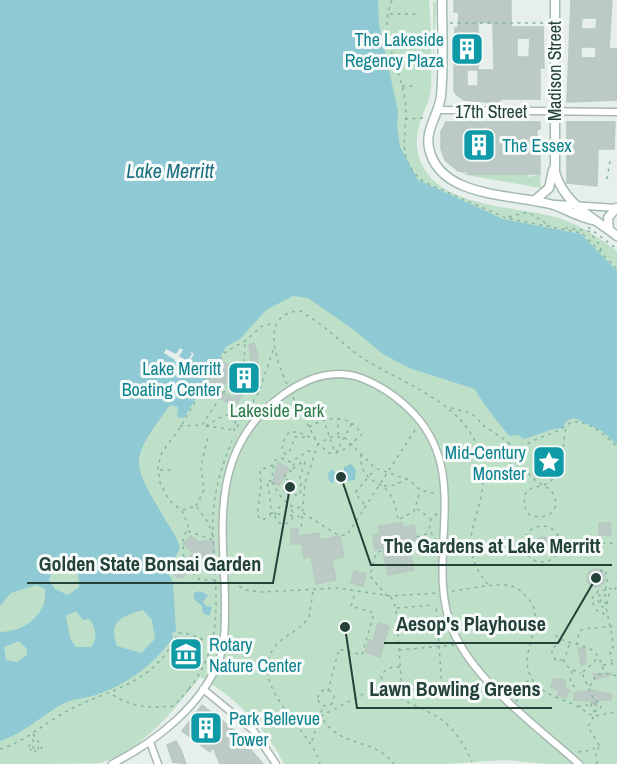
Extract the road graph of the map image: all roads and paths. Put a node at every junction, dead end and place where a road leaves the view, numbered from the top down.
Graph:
1 (442, 0) edge
2 (555, 0) edge
3 (391, 1) edge
4 (389, 14) junction
5 (417, 15) dead end
6 (450, 23) dead end
7 (546, 23) dead end
8 (401, 86) junction
9 (417, 86) dead end
10 (438, 110) junction
11 (554, 111) junction
12 (617, 112) edge
13 (424, 118) dead end
14 (405, 119) junction
15 (609, 161) dead end
16 (554, 166) junction
17 (607, 179) dead end
18 (534, 201) junction
19 (552, 204) junction
20 (576, 206) junction
21 (616, 208) edge
22 (506, 218) junction
23 (591, 224) junction
24 (551, 227) junction
25 (564, 229) junction
26 (613, 233) edge
27 (617, 249) edge
28 (602, 253) junction
29 (617, 269) edge
30 (276, 323) junction
31 (245, 341) junction
32 (274, 348) junction
33 (287, 384) dead end
34 (293, 396) dead end
35 (449, 407) junction
36 (338, 417) junction
37 (323, 418) junction
38 (421, 421) junction
39 (352, 422) junction
40 (180, 426) junction
41 (204, 426) junction
42 (237, 427) junction
43 (309, 427) junction
44 (566, 428) junction
45 (208, 436) dead end
46 (338, 436) junction
47 (305, 437) junction
48 (330, 437) junction
49 (344, 437) junction
50 (315, 439) junction
51 (351, 443) junction
52 (475, 443) junction
53 (318, 444) junction
54 (206, 447) junction
55 (617, 447) edge
56 (199, 448) dead end
57 (315, 452) junction
58 (361, 453) junction
59 (517, 453) junction
60 (335, 454) junction
61 (199, 455) dead end
62 (203, 455) junction
63 (492, 455) junction
64 (293, 463) junction
65 (273, 465) junction
66 (375, 468) junction
67 (293, 469) junction
68 (158, 470) junction
69 (171, 470) dead end
70 (526, 471) junction
71 (386, 472) junction
72 (367, 477) junction
73 (407, 478) junction
74 (286, 479) junction
75 (271, 481) junction
76 (377, 485) junction
77 (541, 485) junction
78 (301, 486) junction
79 (383, 486) junction
80 (420, 490) junction
81 (439, 494) dead end
82 (364, 505) junction
83 (196, 506) junction
84 (285, 506) junction
85 (304, 507) junction
86 (416, 508) junction
87 (182, 511) junction
88 (284, 511) junction
89 (270, 513) junction
90 (274, 513) junction
91 (303, 513) junction
92 (438, 513) dead end
93 (279, 514) junction
94 (287, 515) junction
95 (293, 516) junction
96 (303, 517) junction
97 (283, 518) junction
98 (540, 518) junction
99 (431, 519) junction
100 (281, 524) junction
101 (540, 526) junction
102 (187, 530) junction
103 (301, 530) dead end
104 (430, 533) junction
105 (199, 536) junction
106 (417, 537) dead end
107 (196, 540) dead end
108 (437, 541) dead end
109 (617, 543) edge
110 (561, 544) junction
111 (525, 545) junction
112 (452, 548) dead end
113 (472, 548) junction
114 (381, 551) dead end
115 (437, 552) dead end
116 (418, 554) dead end
117 (600, 571) dead end
118 (215, 576) dead end
119 (215, 580) junction
120 (233, 582) dead end
121 (214, 584) junction
122 (218, 584) dead end
123 (489, 585) junction
124 (616, 587) edge
125 (313, 590) junction
126 (606, 590) junction
127 (452, 591) dead end
128 (355, 592) junction
129 (438, 593) dead end
130 (387, 596) junction
131 (391, 596) junction
132 (597, 598) junction
133 (446, 603) junction
134 (435, 604) junction
135 (600, 604) junction
136 (396, 608) junction
137 (608, 609) junction
138 (610, 615) junction
139 (615, 625) edge
140 (555, 635) dead end
141 (561, 640) junction
142 (617, 640) edge
143 (213, 643) junction
144 (223, 644) junction
145 (460, 644) junction
146 (613, 644) junction
147 (570, 645) junction
148 (578, 645) junction
149 (439, 647) junction
150 (617, 647) edge
151 (398, 650) junction
152 (597, 659) junction
153 (564, 660) junction
154 (612, 663) junction
155 (616, 663) edge
156 (602, 666) junction
157 (400, 667) junction
158 (617, 668) edge
159 (573, 670) junction
160 (582, 673) junction
161 (604, 673) junction
162 (617, 676) edge
163 (532, 679) junction
164 (590, 687) junction
165 (189, 688) junction
166 (203, 689) junction
167 (402, 690) junction
168 (328, 691) junction
169 (578, 691) dead end
170 (112, 694) junction
171 (393, 694) junction
172 (198, 695) junction
173 (402, 698) junction
174 (595, 702) junction
175 (324, 705) junction
176 (513, 705) junction
177 (589, 705) junction
178 (577, 706) junction
179 (595, 709) junction
180 (617, 712) edge
181 (321, 716) junction
182 (594, 716) junction
183 (33, 733) junction
184 (150, 742) junction
185 (312, 743) junction
186 (599, 745) junction
187 (35, 746) dead end
188 (0, 749) edge
189 (578, 752) dead end
190 (472, 762) dead end
191 (112, 764) edge
192 (158, 764) edge
193 (276, 764) edge
194 (320, 764) edge
195 (394, 764) edge
196 (579, 764) edge
197 (597, 764) edge

1 - 10 street
2 - 11 street, Madison Street
3 - 4 path
4 - 5 path
4 - 8 path
6 - 7 path
8 - 9 path
8 - 14 path
10 - 11 street, 17th Street
10 - 18 street
11 - 12 street, 17th Street
11 - 16 street, Madison Street
13 - 14 path
14 - 22 path
15 - 17 path
16 - 18 street
16 - 20 street, Madison Street
18 - 19 street
19 - 20 street
19 - 23 street
20 - 21 street
20 - 23 street, Madison Street
21 - 26 street
22 - 24 path
22 - 24 path
23 - 26 street
23 - 27 path
24 - 25 path
25 - 28 path
25 - 28 path
28 - 29 path
30 - 31 path
30 - 32 path
30 - 35 path
31 - 40 path
31 - 41 path
32 - 33 path
32 - 42 path
34 - 43 path
35 - 52 path
35 - 59 path
36 - 37 path
36 - 39 path
36 - 46 path
37 - 43 path
37 - 48 path
38 - 71 path
38 - 133 street
38 - 144 street
39 - 49 path
39 - 51 path
40 - 41 path
40 - 68 path
41 - 42 path
41 - 42 path
43 - 50 path
44 - 55 path
44 - 59 path
44 - 77 path
45 - 54 path
46 - 48 path
46 - 49 path
47 - 47 path
47 - 50 path
48 - 53 path
48 - 60 path
49 - 51 path
49 - 60 path
50 - 53 path
51 - 58 path
51 - 60 path
52 - 63 path
52 - 113 path
53 - 57 path
53 - 60 path
54 - 56 path
54 - 62 path
57 - 64 path
57 - 85 path
58 - 66 path
58 - 72 path
59 - 63 path
59 - 70 path
61 - 62 path
62 - 83 path
63 - 70 path
64 - 65 path
64 - 67 path
65 - 75 path
65 - 89 path
66 - 71 path
66 - 72 path
67 - 74 path
67 - 78 path
68 - 69 path
68 - 87 path
70 - 77 path
71 - 73 path
71 - 76 path
72 - 76 path
72 - 82 path
73 - 79 path
73 - 80 path
74 - 78 path
74 - 78 path
75 - 85 path
75 - 89 path
76 - 79 path
76 - 82 path
77 - 98 path
77 - 98 path
79 - 86 path
80 - 81 path
80 - 86 path
82 - 91 path
83 - 87 path
83 - 105 path
84 - 88 path
84 - 90 path
84 - 95 path
85 - 91 path
86 - 99 path
87 - 102 path
88 - 93 path
88 - 94 path
89 - 90 path
90 - 93 path
90 - 100 path
91 - 96 path
92 - 99 path
93 - 97 path
94 - 95 path
94 - 97 path
95 - 96 path
95 - 100 path
96 - 103 path
97 - 100 path
98 - 101 path
99 - 104 path
101 - 110 path
101 - 111 path
102 - 105 path
102 - 119 path
104 - 106 path
104 - 108 path
105 - 107 path
109 - 110 path
110 - 111 path
110 - 111 path
111 - 113 path
112 - 113 path
113 - 123 path
114 - 130 path
115 - 116 path
117 - 126 path
118 - 119 path
119 - 121 path
120 - 125 path
121 - 122 path
121 - 143 path
123 - 127 path
123 - 163 path
124 - 137 path
125 - 128 path
125 - 185 path
126 - 132 path
126 - 137 path
128 - 130 path
128 - 168 path
129 - 131 path
130 - 131 path
131 - 136 path
132 - 135 path
132 - 135 path
132 - 138 path
133 - 134 path
133 - 145 street
134 - 136 path
134 - 149 path
135 - 137 path
136 - 151 path
137 - 138 path
138 - 139 path
139 - 146 path
139 - 148 path
140 - 141 path
141 - 147 path
141 - 153 path
142 - 146 path
143 - 144 path
143 - 165 path
143 - 170 path
144 - 166 street
145 - 149 path
145 - 176 street
146 - 150 path
146 - 154 path
147 - 148 path
147 - 153 path
148 - 152 path
149 - 151 path
149 - 167 path
151 - 157 path
152 - 156 path
152 - 160 path
153 - 159 path
154 - 155 path
154 - 156 path
155 - 158 path
156 - 161 path
157 - 167 path
157 - 171 path
159 - 160 path
159 - 169 path
160 - 164 path
161 - 162 path
161 - 164 path
163 - 176 path
163 - 178 path
164 - 174 path
165 - 170 path
165 - 172 path
166 - 172 street
166 - 193 street
167 - 173 path
168 - 175 path
168 - 175 path
170 - 183 path
171 - 173 path
171 - 181 path
172 - 184 street
173 - 190 path
174 - 177 path
174 - 179 path
174 - 179 path
175 - 181 path
176 - 196 street
177 - 178 path
177 - 179 path
178 - 182 path
179 - 182 path
180 - 182 path
181 - 185 path
181 - 195 path
182 - 186 path
183 - 187 path
183 - 188 path
184 - 191 street
184 - 192 street
185 - 194 path
186 - 189 path
186 - 197 path

